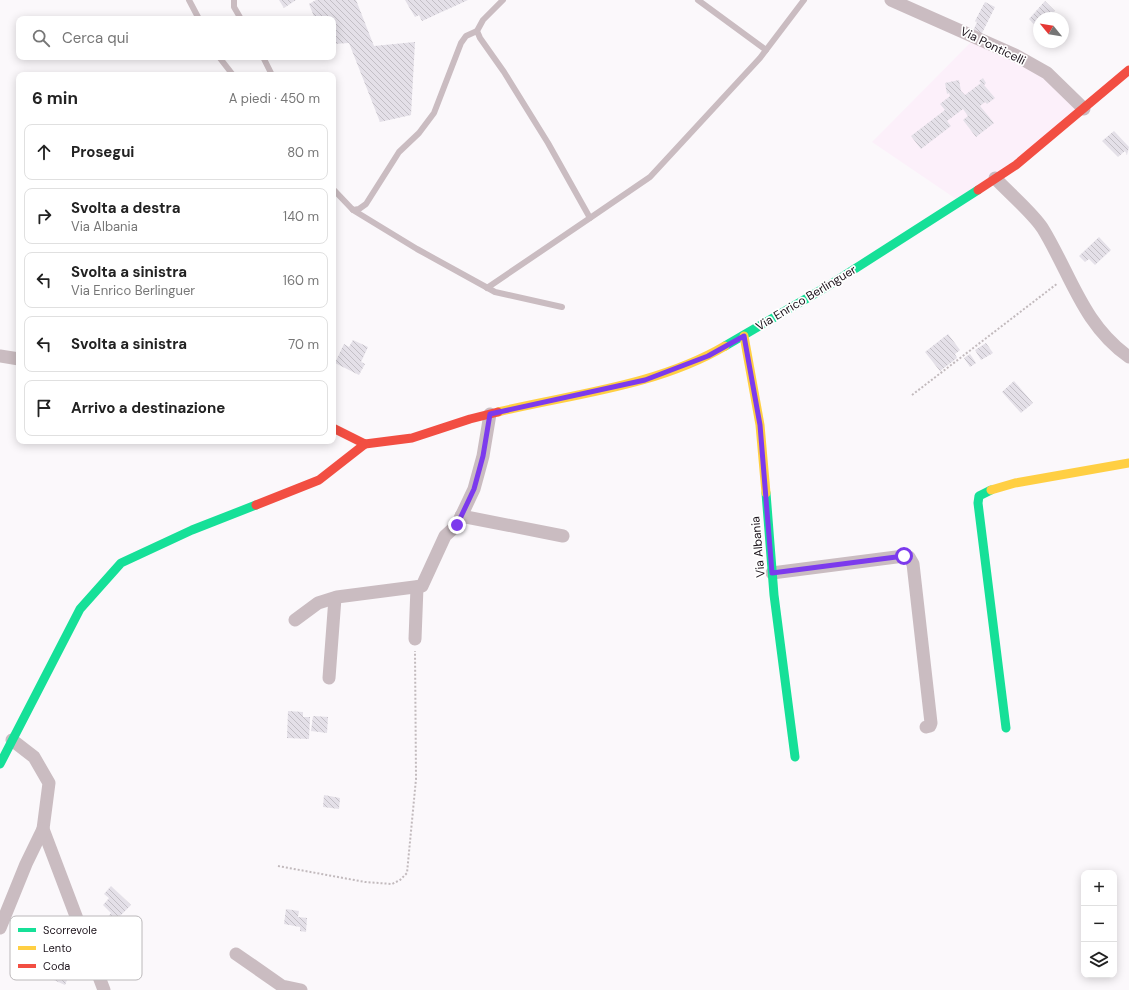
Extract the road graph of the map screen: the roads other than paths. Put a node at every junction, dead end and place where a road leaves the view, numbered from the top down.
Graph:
1 (189, 0) edge
2 (234, 0) edge
3 (503, 0) edge
4 (698, 0) edge
5 (804, 0) edge
6 (891, 0) edge
7 (197, 16) edge
8 (239, 16) edge
9 (477, 31) junction
10 (766, 50) junction
11 (221, 60) edge
12 (264, 60) edge
13 (1129, 70) edge
14 (231, 72) edge
15 (270, 72) edge
16 (1084, 109) junction
17 (995, 178) junction
18 (336, 192) edge
19 (352, 210) junction
20 (590, 218) junction
21 (487, 288) junction
22 (562, 307) dead end
23 (744, 336) junction
24 (0, 356) edge
25 (1129, 357) edge
26 (16, 359) edge
27 (490, 414) junction
28 (336, 430) edge
29 (365, 444) junction
30 (1129, 463) edge
31 (461, 516) junction
32 (563, 536) dead end
33 (772, 573) junction
34 (417, 586) junction
35 (335, 598) junction
36 (295, 620) dead end
37 (415, 640) road end
38 (329, 678) dead end
39 (926, 727) dead end
40 (1006, 728) dead end
41 (12, 740) junction
42 (795, 756) dead end
43 (0, 764) edge
44 (43, 829) junction
45 (76, 916) edge
46 (0, 928) edge
47 (236, 954) dead end
48 (100, 980) edge
49 (104, 990) edge
50 (301, 990) edge

1 - 7 lane
2 - 8 lane
3 - 9 lane
4 - 10 lane
5 - 10 lane
6 - 16 street, Via Ponticelli
9 - 19 lane
9 - 20 lane
10 - 20 lane
11 - 14 lane
12 - 15 lane
13 - 16 street, Via Enrico Berlinguer
16 - 17 street, Via Enrico Berlinguer
17 - 23 street, Via Enrico Berlinguer
17 - 25 street
18 - 19 lane
19 - 21 lane
20 - 21 lane
21 - 22 lane
23 - 27 street, Via Enrico Berlinguer
23 - 33 street, Via Albania
24 - 26 street
27 - 29 street, Via Enrico Berlinguer
27 - 31 street
28 - 29 street
29 - 41 street
30 - 40 street
31 - 32 street
31 - 34 street
33 - 39 street
33 - 42 street, Via Albania
34 - 35 street
34 - 37 street
35 - 36 street
35 - 38 street
41 - 43 street
41 - 44 street
44 - 45 street
44 - 46 street
47 - 50 street
48 - 49 street

